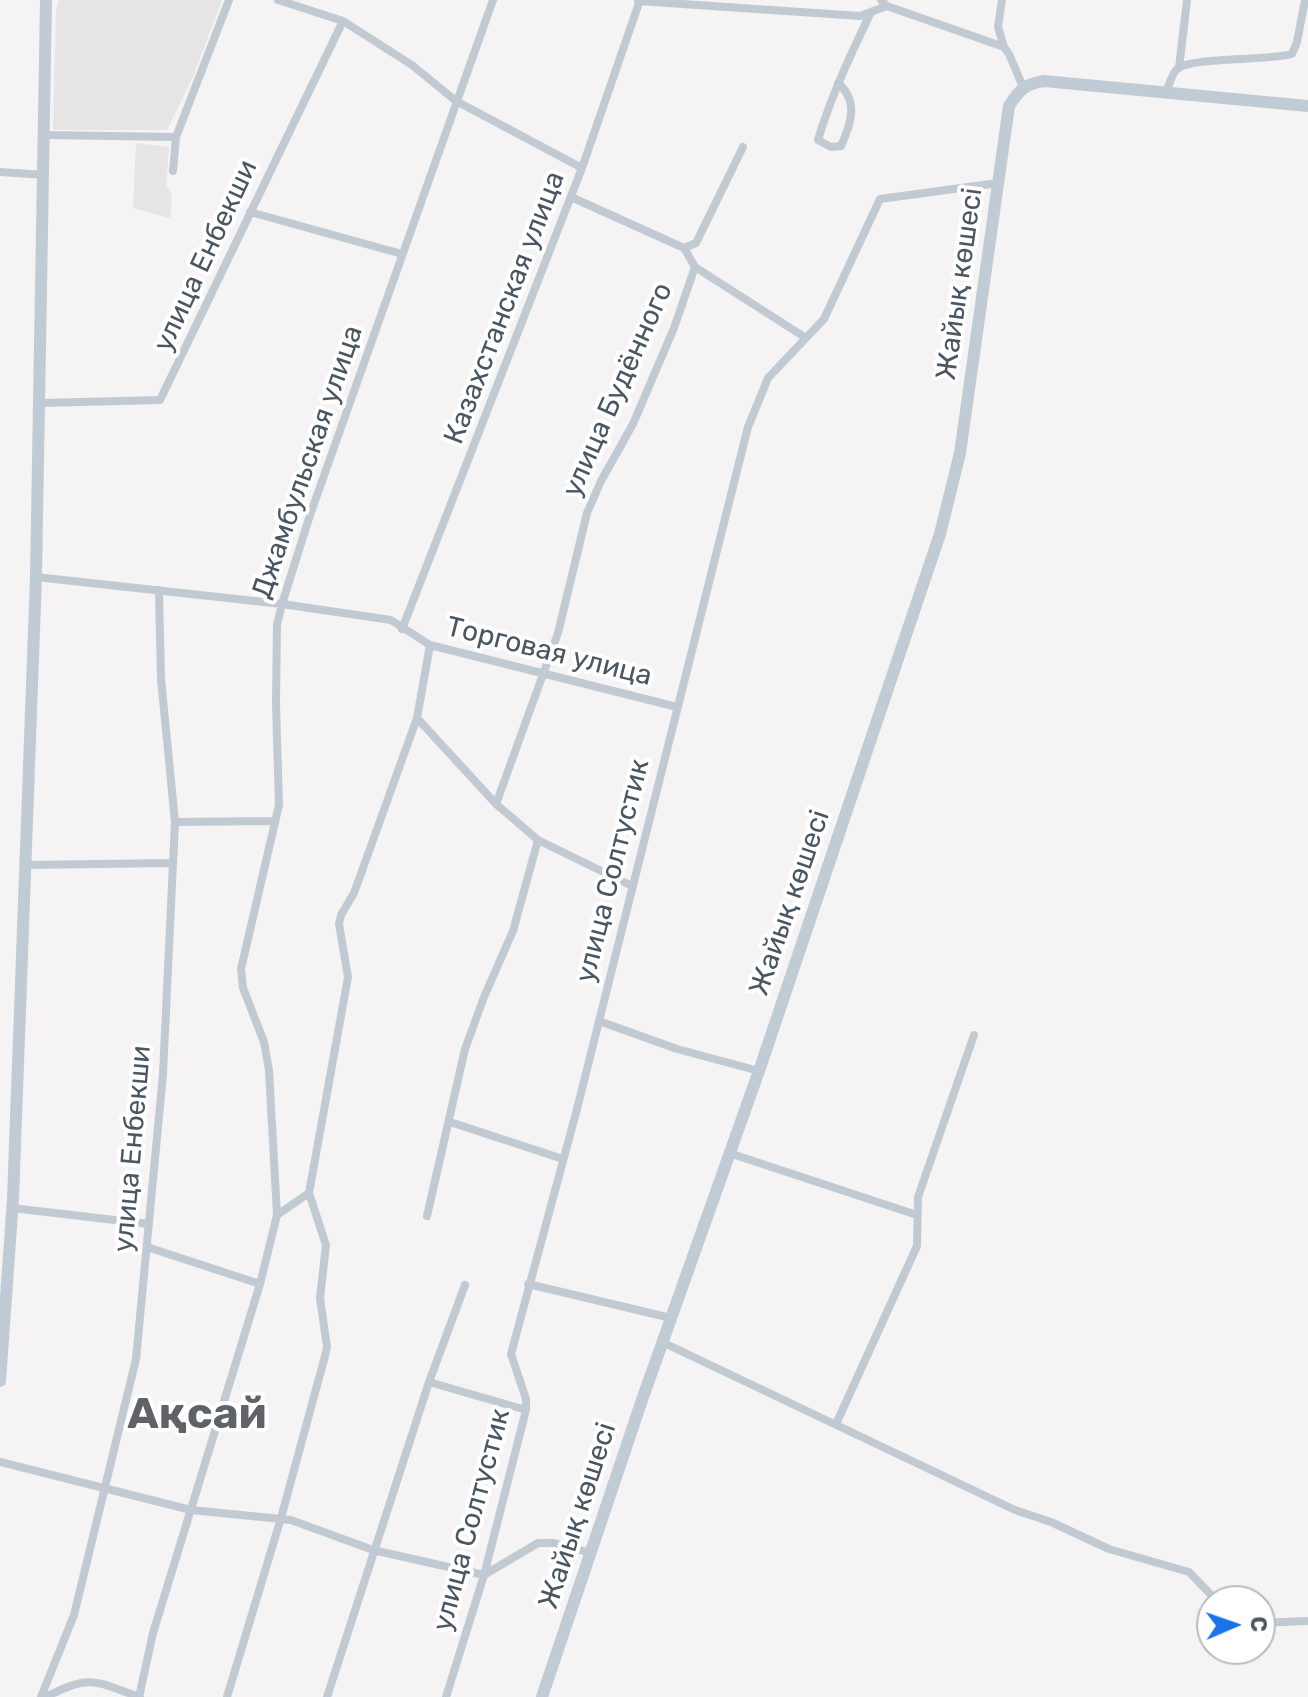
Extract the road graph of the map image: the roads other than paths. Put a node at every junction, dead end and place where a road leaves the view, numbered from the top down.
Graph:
1 (46, 0) edge
2 (229, 0) edge
3 (278, 0) edge
4 (493, 0) edge
5 (639, 0) edge
6 (1002, 0) edge
7 (1187, 0) edge
8 (1305, 0) edge
9 (884, 3) edge
10 (871, 12) junction
11 (343, 21) junction
12 (1004, 47) junction
13 (1179, 68) junction
14 (838, 83) junction
15 (1023, 87) junction
16 (1166, 93) junction
17 (456, 101) junction
18 (1308, 106) edge
19 (46, 135) junction
20 (176, 137) junction
21 (743, 147) dead end
22 (582, 168) junction
23 (173, 171) dead end
24 (0, 172) edge
25 (45, 175) junction
26 (998, 183) junction
27 (571, 197) junction
28 (250, 212) junction
29 (684, 248) junction
30 (402, 254) junction
31 (695, 267) junction
32 (806, 338) junction
33 (40, 403) junction
34 (36, 577) junction
35 (159, 590) junction
36 (282, 604) junction
37 (402, 629) junction
38 (430, 645) junction
39 (545, 672) junction
40 (677, 707) junction
41 (417, 718) junction
42 (496, 804) junction
43 (274, 821) junction
44 (175, 822) junction
45 (538, 840) junction
46 (173, 863) junction
47 (25, 865) junction
48 (632, 886) junction
49 (599, 1021) junction
50 (974, 1035) dead end
51 (759, 1071) junction
52 (450, 1122) junction
53 (729, 1153) junction
54 (563, 1159) junction
55 (309, 1193) junction
56 (12, 1208) junction
57 (277, 1215) junction
58 (917, 1215) junction
59 (427, 1216) dead end
60 (149, 1224) junction
61 (147, 1247) junction
62 (260, 1284) junction
63 (528, 1284) junction
64 (465, 1285) dead end
65 (671, 1318) junction
66 (662, 1342) junction
67 (0, 1381) edge
68 (429, 1382) junction
69 (526, 1410) junction
70 (836, 1424) junction
71 (0, 1462) edge
72 (103, 1489) junction
73 (191, 1510) junction
74 (281, 1518) junction
75 (373, 1550) junction
76 (591, 1553) junction
77 (484, 1575) junction
78 (1202, 1585) edge
79 (1308, 1621) edge
80 (1276, 1622) edge
81 (44, 1697) edge
82 (140, 1697) edge
83 (227, 1697) edge
84 (327, 1697) edge
85 (446, 1697) edge
86 (542, 1697) edge

1 - 19 street
2 - 20 street
3 - 11 street
4 - 17 street, Джамбульская улица
5 - 10 street
5 - 22 street, Казахстанская улица
6 - 12 street
7 - 13 street
8 - 13 street
9 - 10 street
9 - 12 street
10 - 14 street
11 - 17 street
11 - 28 street, улица Енбекши
12 - 15 street
13 - 16 street
14 - 14 street
15 - 16 street
15 - 26 street, Жайық көшесі
16 - 18 street
17 - 22 street
17 - 30 street, Джамбульская улица
19 - 20 street
19 - 25 street
20 - 23 street
21 - 29 street, улица Будённого
22 - 27 street, Казахстанская улица
24 - 25 street
25 - 33 street
26 - 32 street, улица Солтустик
26 - 51 street, Жайық көшесі
27 - 29 street
27 - 37 street, Казахстанская улица
28 - 30 street
28 - 33 street, улица Енбекши
29 - 31 street
30 - 36 street, Джамбульская улица
31 - 32 street
31 - 39 street, улица Будённого
32 - 40 street, улица Солтустик
33 - 34 street
34 - 35 street, Торговая улица
34 - 47 street
35 - 36 street, Торговая улица
35 - 44 street, улица Енбекши
36 - 37 street, Торговая улица
36 - 43 street, Джамбульская улица
37 - 38 street, Торговая улица
38 - 39 street, Торговая улица
38 - 41 street
39 - 40 street, Торговая улица
39 - 42 street, улица Будённого
40 - 48 street, улица Солтустик
41 - 42 street
41 - 55 street
42 - 45 street
43 - 44 street
43 - 57 street, Джамбульская улица
44 - 46 street, улица Енбекши
45 - 48 street
45 - 52 street
46 - 47 street
46 - 60 street, улица Енбекши
47 - 56 street
48 - 49 street, улица Солтустик
49 - 51 street
49 - 54 street, улица Солтустик
50 - 58 street
51 - 53 street, Жайық көшесі
52 - 54 street
52 - 59 street
53 - 58 street
53 - 65 street, Жайық көшесі
54 - 63 street, улица Солтустик
55 - 57 street
55 - 74 street
56 - 60 street
56 - 67 street
57 - 62 street, Джамбульская улица
58 - 70 street
60 - 61 street, улица Енбекши
61 - 62 street
61 - 72 street, улица Енбекши
62 - 73 street, Джамбульская улица
63 - 65 street
63 - 69 street, улица Солтустик
64 - 68 street
65 - 66 street, Жайық көшесі
66 - 70 street
66 - 76 street, Жайық көшесі
68 - 69 street
68 - 75 street
69 - 77 street, улица Солтустик
70 - 78 street
71 - 72 street
72 - 73 street
72 - 81 street, улица Енбекши
73 - 74 street
73 - 82 street, Джамбульская улица
74 - 75 street
74 - 83 street
75 - 77 street
75 - 84 street
76 - 77 street
76 - 86 street, Жайық көшесі
77 - 85 street, улица Солтустик
79 - 80 street
81 - 82 street

